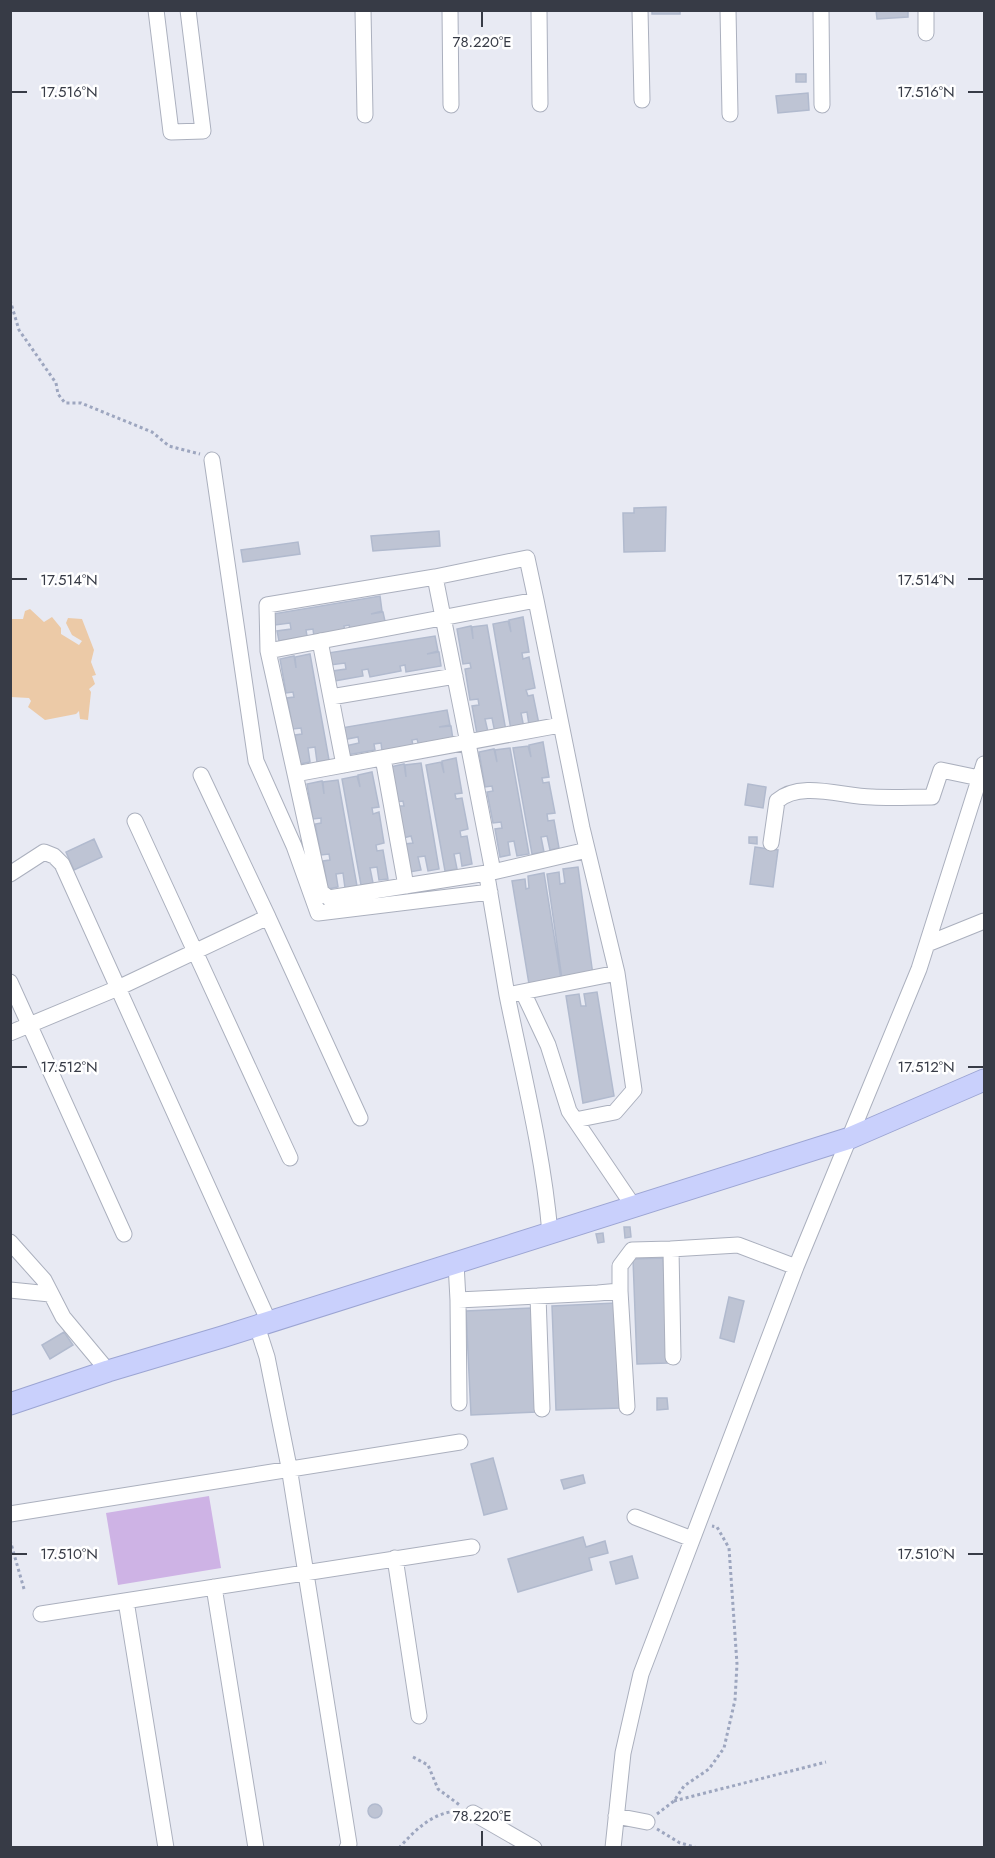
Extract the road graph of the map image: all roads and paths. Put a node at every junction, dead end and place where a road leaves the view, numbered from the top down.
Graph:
1 (156, 10) edge
2 (188, 10) edge
3 (363, 10) edge
4 (450, 10) edge
5 (539, 10) edge
6 (640, 10) edge
7 (728, 10) edge
8 (821, 10) edge
9 (926, 10) edge
10 (926, 33) dead end
11 (642, 100) dead end
12 (540, 104) dead end
13 (451, 105) dead end
14 (822, 105) dead end
15 (730, 114) dead end
16 (365, 115) dead end
17 (10, 300) edge
18 (212, 460) joint
19 (435, 577) junction
20 (536, 600) junction
21 (443, 618) junction
22 (320, 641) junction
23 (268, 651) junction
24 (455, 676) junction
25 (331, 697) junction
26 (560, 725) junction
27 (468, 743) junction
28 (383, 758) junction
29 (344, 765) junction
30 (295, 774) junction
31 (983, 774) edge
32 (201, 775) dead end
33 (135, 821) dead end
34 (771, 843) dead end
35 (587, 850) junction
36 (490, 873) junction
37 (10, 874) edge
38 (406, 886) junction
39 (490, 892) junction
40 (268, 917) junction
41 (984, 921) edge
42 (927, 944) junction
43 (196, 951) junction
44 (617, 973) junction
45 (10, 982) edge
46 (117, 988) junction
47 (523, 992) junction
48 (507, 995) junction
49 (31, 1024) junction
50 (10, 1033) edge
51 (984, 1080) edge
52 (360, 1118) dead end
53 (575, 1120) junction
54 (850, 1138) junction
55 (290, 1158) dead end
56 (634, 1207) junction
57 (550, 1233) junction
58 (124, 1234) dead end
59 (10, 1242) edge
60 (671, 1249) junction
61 (456, 1263) junction
62 (796, 1267) junction
63 (10, 1290) edge
64 (620, 1291) junction
65 (50, 1294) junction
66 (538, 1296) junction
67 (458, 1300) junction
68 (263, 1324) junction
69 (673, 1357) dead end
70 (108, 1371) junction
71 (10, 1404) edge
72 (459, 1404) dead end
73 (627, 1407) dead end
74 (542, 1409) dead end
75 (460, 1442) dead end
76 (289, 1467) junction
77 (10, 1514) edge
78 (635, 1517) dead end
79 (699, 1520) junction
80 (692, 1539) junction
81 (10, 1540) edge
82 (472, 1546) dead end
83 (396, 1558) junction
84 (304, 1572) junction
85 (214, 1587) junction
86 (24, 1589) dead end
87 (126, 1601) junction
88 (41, 1614) dead end
89 (419, 1716) dead end
90 (412, 1757) dead end
91 (826, 1762) dead end
92 (674, 1801) junction
93 (473, 1813) junction
94 (616, 1816) junction
95 (647, 1822) junction
96 (695, 1847) edge
97 (166, 1848) edge
98 (256, 1848) edge
99 (347, 1848) edge
100 (399, 1848) edge
101 (534, 1848) edge
102 (613, 1848) edge

1 - 2 street
3 - 16 street
4 - 13 street
5 - 12 street
6 - 11 street
7 - 15 street
8 - 14 street
9 - 10 street
17 - 18 path
18 - 39 street
19 - 20 street
19 - 21 street
19 - 23 street
20 - 21 street
20 - 26 street
21 - 22 street
21 - 24 street
22 - 23 street
22 - 25 street
23 - 30 street
24 - 25 street
24 - 27 street
25 - 29 street
26 - 27 street
26 - 35 street
27 - 28 street
27 - 36 street
28 - 29 street
28 - 38 street
29 - 30 street
30 - 38 street
31 - 34 street
31 - 42 street
32 - 40 street
33 - 43 street
35 - 36 street
35 - 44 street
36 - 38 street
36 - 39 street
37 - 46 street
39 - 48 street
40 - 43 street
40 - 52 street
41 - 42 street
42 - 54 street
43 - 46 street
43 - 55 street
44 - 47 street
44 - 53 street
45 - 49 street
46 - 49 street
46 - 68 street
47 - 48 street
47 - 53 street
48 - 57 street
49 - 50 street
49 - 58 street
51 - 54 main road
53 - 56 street
54 - 56 main road
54 - 62 street
56 - 57 main road
57 - 61 main road
59 - 65 street
60 - 62 street
60 - 64 street
60 - 69 street
61 - 67 street
61 - 68 main road
62 - 79 street
63 - 65 street
64 - 66 street
64 - 73 street
65 - 70 street
66 - 67 street
66 - 74 street
67 - 72 street
68 - 70 main road
68 - 76 street
70 - 71 main road
75 - 76 street
76 - 77 street
76 - 84 street
78 - 80 street
79 - 80 street
79 - 92 path
80 - 94 street
81 - 86 path
82 - 83 street
83 - 84 street
83 - 89 street
84 - 85 street
84 - 99 street
85 - 87 street
85 - 98 street
87 - 88 street
87 - 97 street
90 - 93 path
91 - 92 path
92 - 95 path
93 - 100 path
93 - 101 street
94 - 95 street
94 - 102 street
95 - 96 path

